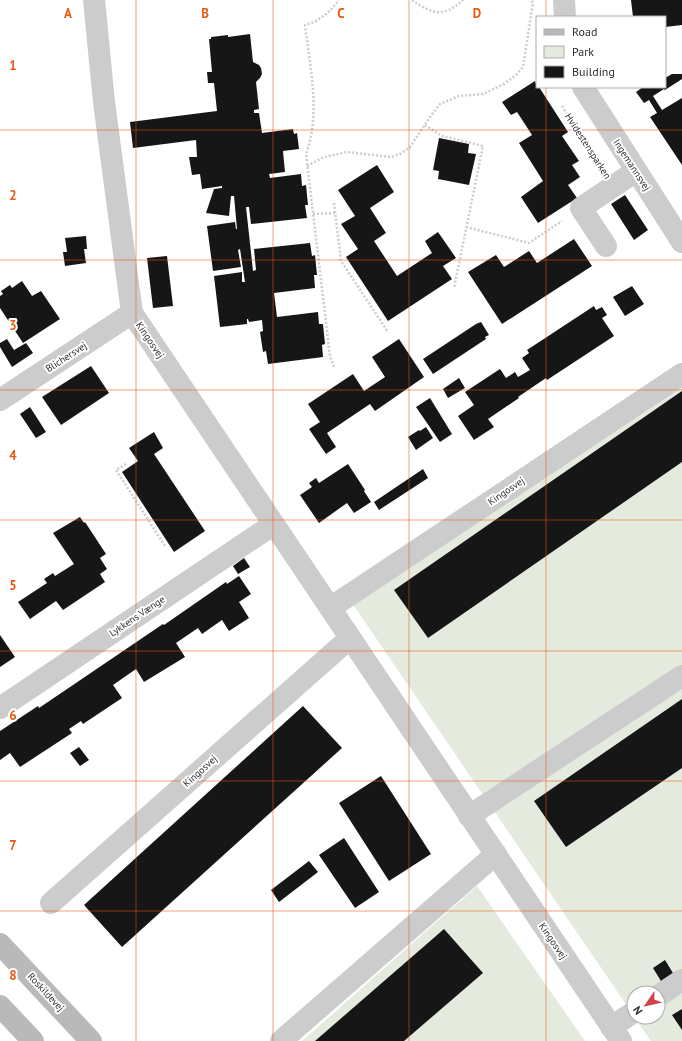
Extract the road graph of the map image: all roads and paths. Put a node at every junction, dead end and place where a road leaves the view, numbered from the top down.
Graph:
1 (94, 0) edge
2 (339, 0) edge
3 (412, 0) edge
4 (463, 0) edge
5 (531, 0) edge
6 (564, 0) edge
7 (565, 16) edge
8 (584, 88) edge
9 (562, 106) dead end
10 (425, 125) junction
11 (308, 166) junction
12 (636, 171) junction
13 (614, 186) junction
14 (334, 203) dead end
15 (581, 208) junction
16 (335, 213) junction
17 (313, 214) junction
18 (466, 227) junction
19 (682, 242) edge
20 (606, 246) dead end
21 (454, 288) dead end
22 (132, 313) junction
23 (388, 332) dead end
24 (334, 367) dead end
25 (682, 374) edge
26 (0, 400) edge
27 (126, 464) dead end
28 (274, 524) junction
29 (166, 546) dead end
30 (330, 608) junction
31 (350, 638) junction
32 (682, 676) edge
33 (0, 708) edge
34 (470, 816) junction
35 (496, 854) junction
36 (50, 903) dead end
37 (0, 944) edge
38 (682, 980) edge
39 (666, 991) edge
40 (0, 1006) edge
41 (626, 1022) edge
42 (616, 1034) edge
43 (33, 1041) edge
44 (92, 1041) edge
45 (281, 1041) edge

1 - 22 street, Kingosvej
2 - 11 path
3 - 4 path
5 - 10 path
6 - 7 street
8 - 12 street, Ingemannsvej
9 - 13 path, Hvidestensparken
10 - 11 path
10 - 18 path
11 - 17 path
12 - 13 street, Hvidestensparken
12 - 19 street, Ingemannsvej
13 - 15 street, Hvidestensparken
14 - 16 path
15 - 18 path
15 - 20 street
16 - 17 path
16 - 23 path
17 - 24 path
18 - 21 path
22 - 26 street, Blichersvej
22 - 28 street, Kingosvej
25 - 30 street, Kingosvej
27 - 29 path
28 - 30 street, Kingosvej
28 - 33 street, Lykkens Vænge
30 - 31 street, Kingosvej
31 - 34 street, Kingosvej
31 - 36 street, Kingosvej
32 - 34 street
34 - 35 street, Kingosvej
35 - 42 street, Kingosvej
35 - 45 street
37 - 44 main road, Roskildevej
38 - 39 street
40 - 43 main road
41 - 42 street, Kingosvej

